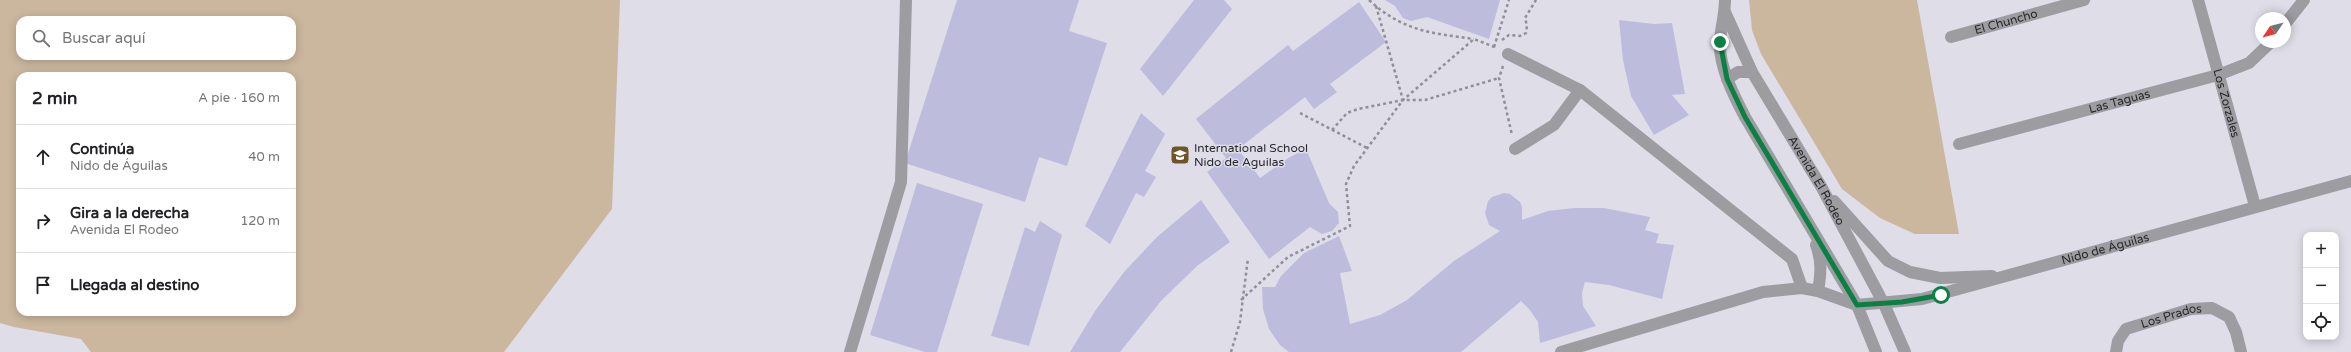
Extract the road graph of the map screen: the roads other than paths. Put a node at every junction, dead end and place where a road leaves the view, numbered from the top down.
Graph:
1 (906, 0) edge
2 (2084, 0) edge
3 (2198, 0) edge
4 (2304, 0) edge
5 (1725, 6) edge
6 (2291, 16) edge
7 (1951, 37) dead end
8 (2265, 48) edge
9 (1508, 54) road end
10 (1752, 72) junction
11 (2218, 75) junction
12 (1727, 79) junction
13 (1580, 90) junction
14 (1959, 144) dead end
15 (1515, 149) road end
16 (2351, 172) edge
17 (2347, 182) edge
18 (1822, 188) junction
19 (2255, 206) junction
20 (1806, 220) junction
21 (2013, 275) junction
22 (1802, 288) junction
23 (1818, 291) junction
24 (1884, 304) junction
25 (1857, 305) junction
26 (850, 352) edge
27 (1561, 352) edge
28 (1876, 352) edge
29 (1905, 352) edge
30 (2116, 352) edge
31 (2241, 352) edge

1 - 26 street
2 - 7 street, El Chuncho
3 - 11 street, Los Zorzales
4 - 6 street
5 - 10 street, Avenida El Rodeo
5 - 12 street, Avenida El Rodeo
8 - 11 street, Las Taguas
9 - 13 street
10 - 12 street
10 - 18 street, Avenida El Rodeo
11 - 14 street, Las Taguas
11 - 19 street, Los Zorzales
12 - 20 street, Avenida El Rodeo
13 - 15 street
13 - 22 street
16 - 17 street
17 - 19 street, Nido de Águilas
18 - 21 street
18 - 24 street, Avenida El Rodeo
19 - 21 street, Nido de Águilas
20 - 23 street
20 - 25 street, Avenida El Rodeo
21 - 24 street, Nido de Águilas
22 - 23 street
22 - 27 street
23 - 25 street
24 - 25 street, Nido de Águilas
24 - 29 street, Avenida El Rodeo
25 - 28 street, Avenida El Rodeo
30 - 31 street, Los Prados

